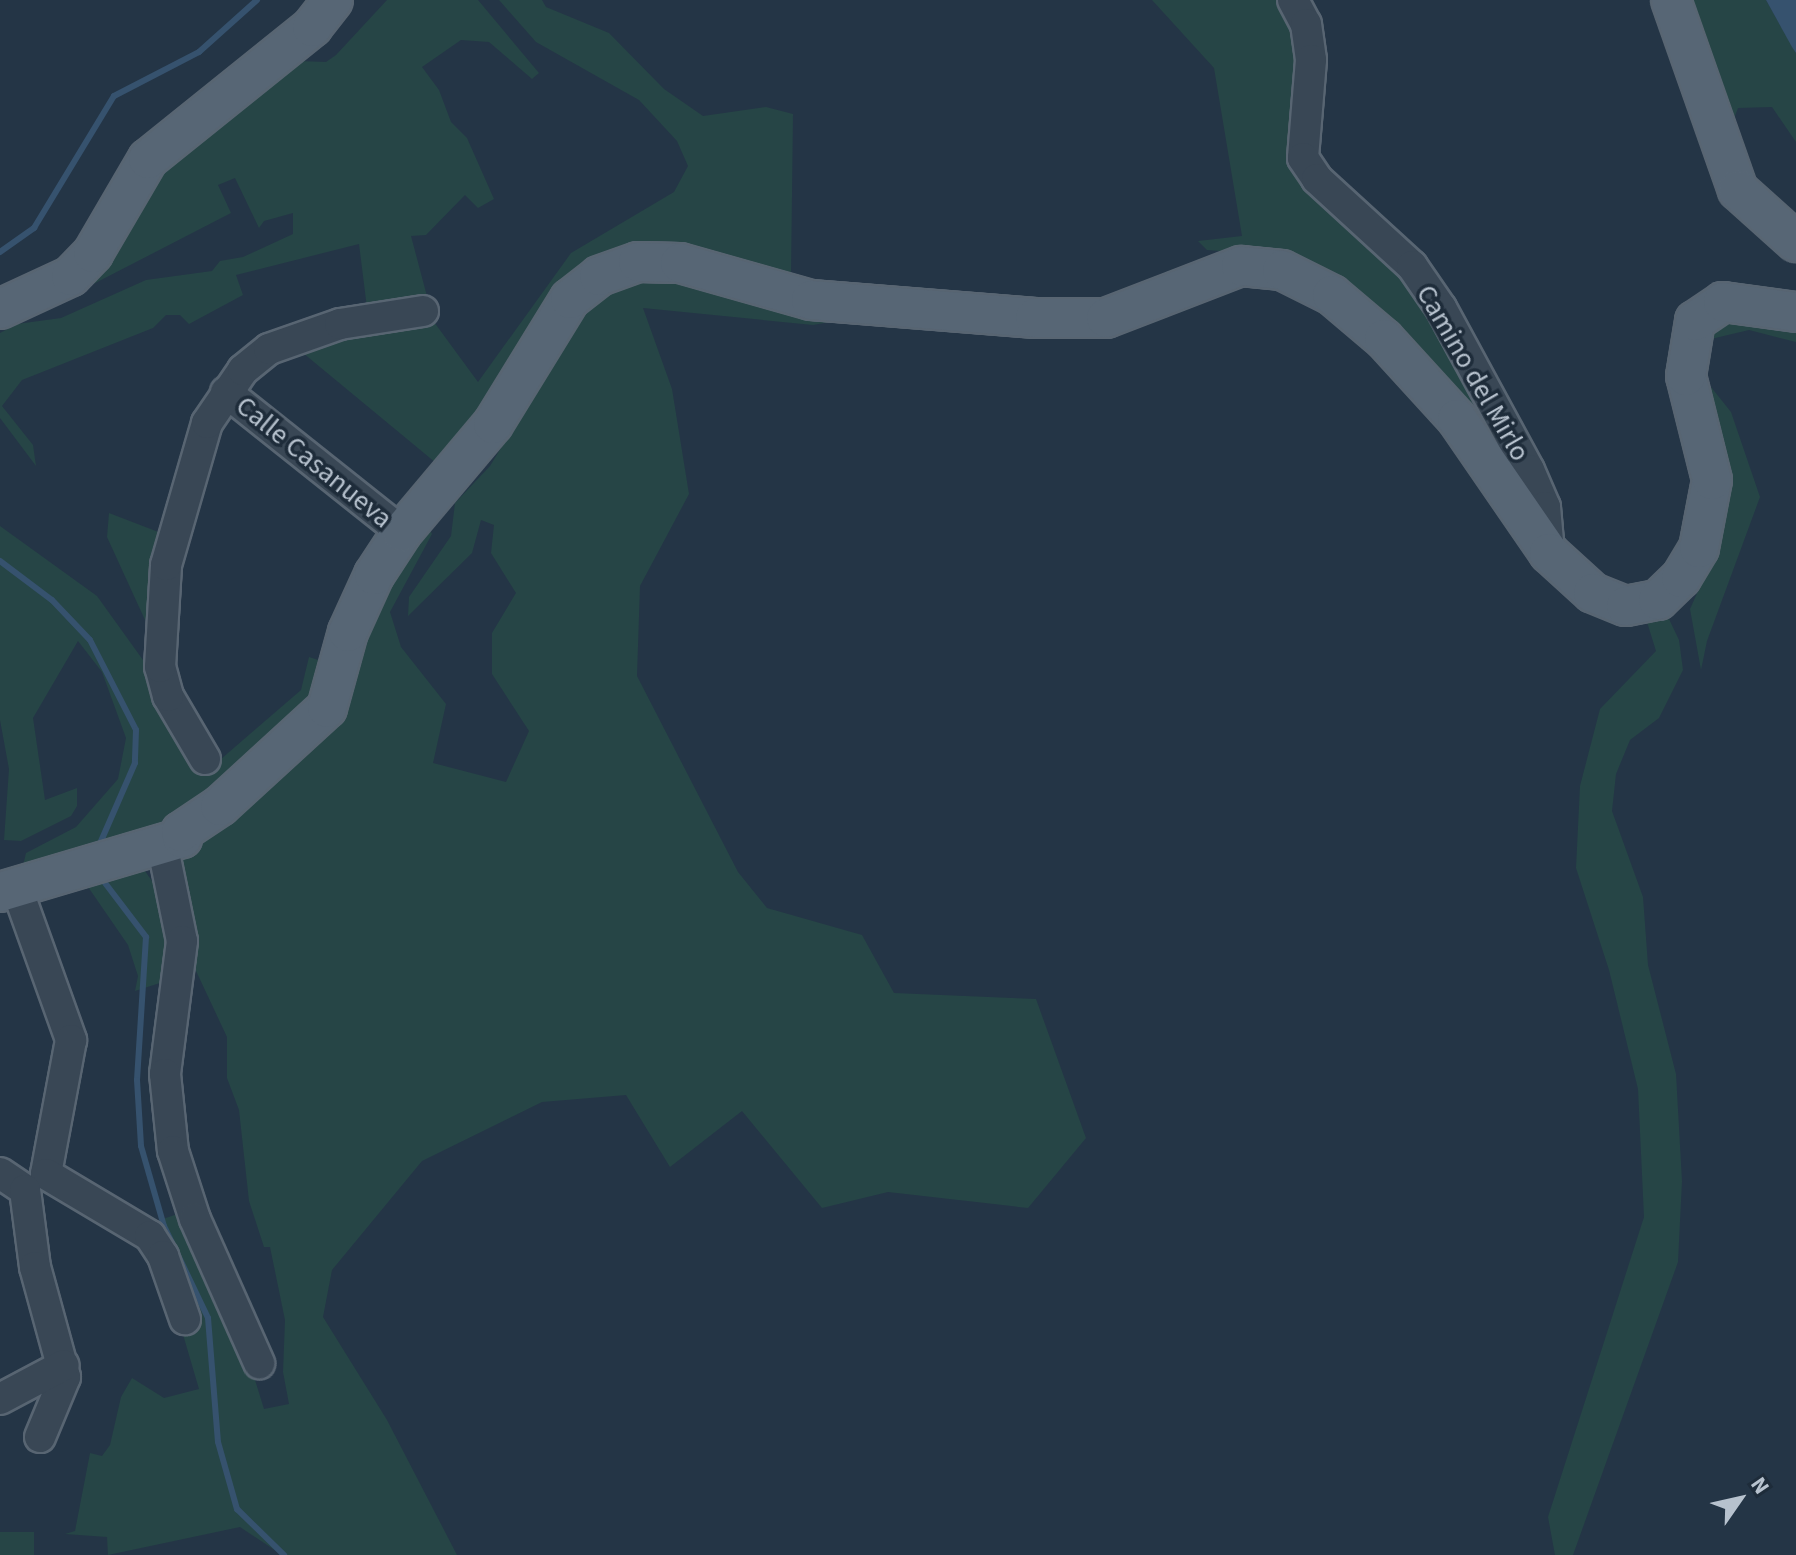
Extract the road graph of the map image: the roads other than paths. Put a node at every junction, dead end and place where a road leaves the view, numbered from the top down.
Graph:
1 (333, 0) edge
2 (1293, 0) edge
3 (1671, 0) edge
4 (1796, 242) edge
5 (0, 308) edge
6 (423, 311) dead end
7 (1796, 312) edge
8 (226, 392) junction
9 (402, 532) junction
10 (1549, 553) junction
11 (205, 759) dead end
12 (165, 846) junction
13 (8, 889) edge
14 (0, 1173) edge
15 (36, 1182) junction
16 (185, 1319) dead end
17 (259, 1363) dead end
18 (64, 1365) junction
19 (0, 1399) edge
20 (40, 1437) dead end

1 - 5 main road
2 - 10 street, Camino del Mirlo
3 - 4 main road
6 - 8 street, Calle Casanueva
7 - 10 main road
8 - 9 street, Calle Casanueva
8 - 11 street, Calle Casanueva
9 - 10 main road
9 - 12 main road
12 - 13 main road
12 - 17 street
13 - 15 street
14 - 15 street
15 - 16 street
15 - 18 street
18 - 19 street
18 - 20 street

